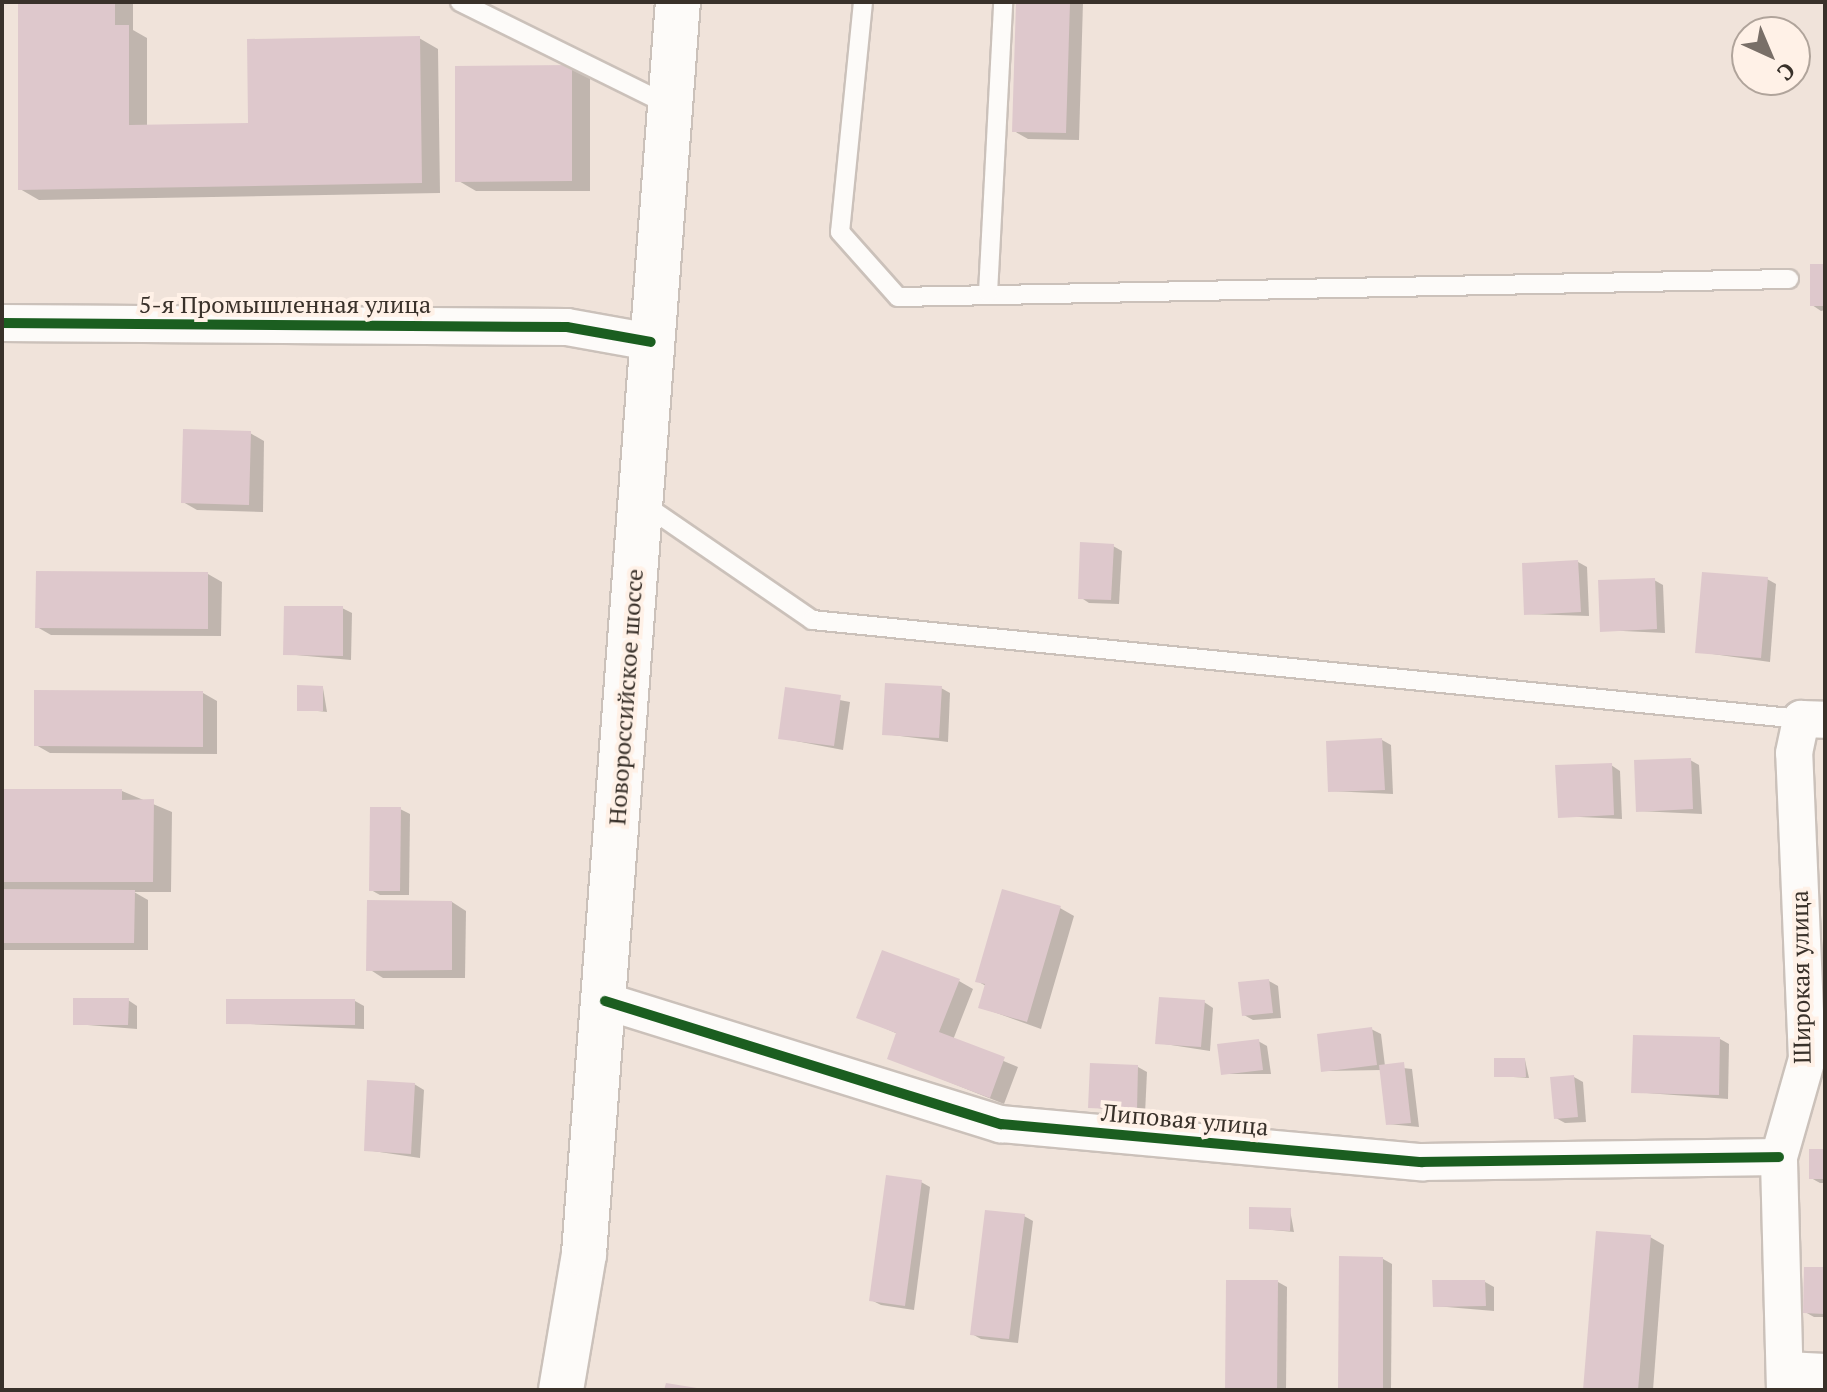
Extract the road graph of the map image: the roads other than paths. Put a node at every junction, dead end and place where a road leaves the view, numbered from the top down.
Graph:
1 (460, 2) edge
2 (678, 2) edge
3 (863, 2) edge
4 (1003, 2) edge
5 (670, 106) junction
6 (1789, 279) dead end
7 (988, 293) junction
8 (2, 323) edge
9 (651, 342) junction
10 (640, 501) junction
11 (1813, 719) edge
12 (605, 1001) junction
13 (1816, 1059) edge
14 (1779, 1157) junction
15 (1825, 1372) edge
16 (1786, 1380) edge
17 (561, 1390) edge

1 - 5 lane
2 - 5 main road, Новороссийское шоссе
3 - 7 lane
4 - 7 lane
5 - 9 main road, Новороссийское шоссе
6 - 7 lane
8 - 9 street, 5-я Промышленная улица
9 - 10 main road, Новороссийское шоссе
10 - 11 lane
10 - 12 main road, Новороссийское шоссе
11 - 13 street, Широкая улица
12 - 14 street, Липовая улица
12 - 17 main road, Новороссийское шоссе
13 - 14 street, Широкая улица
14 - 16 street, Широкая улица
15 - 16 street

